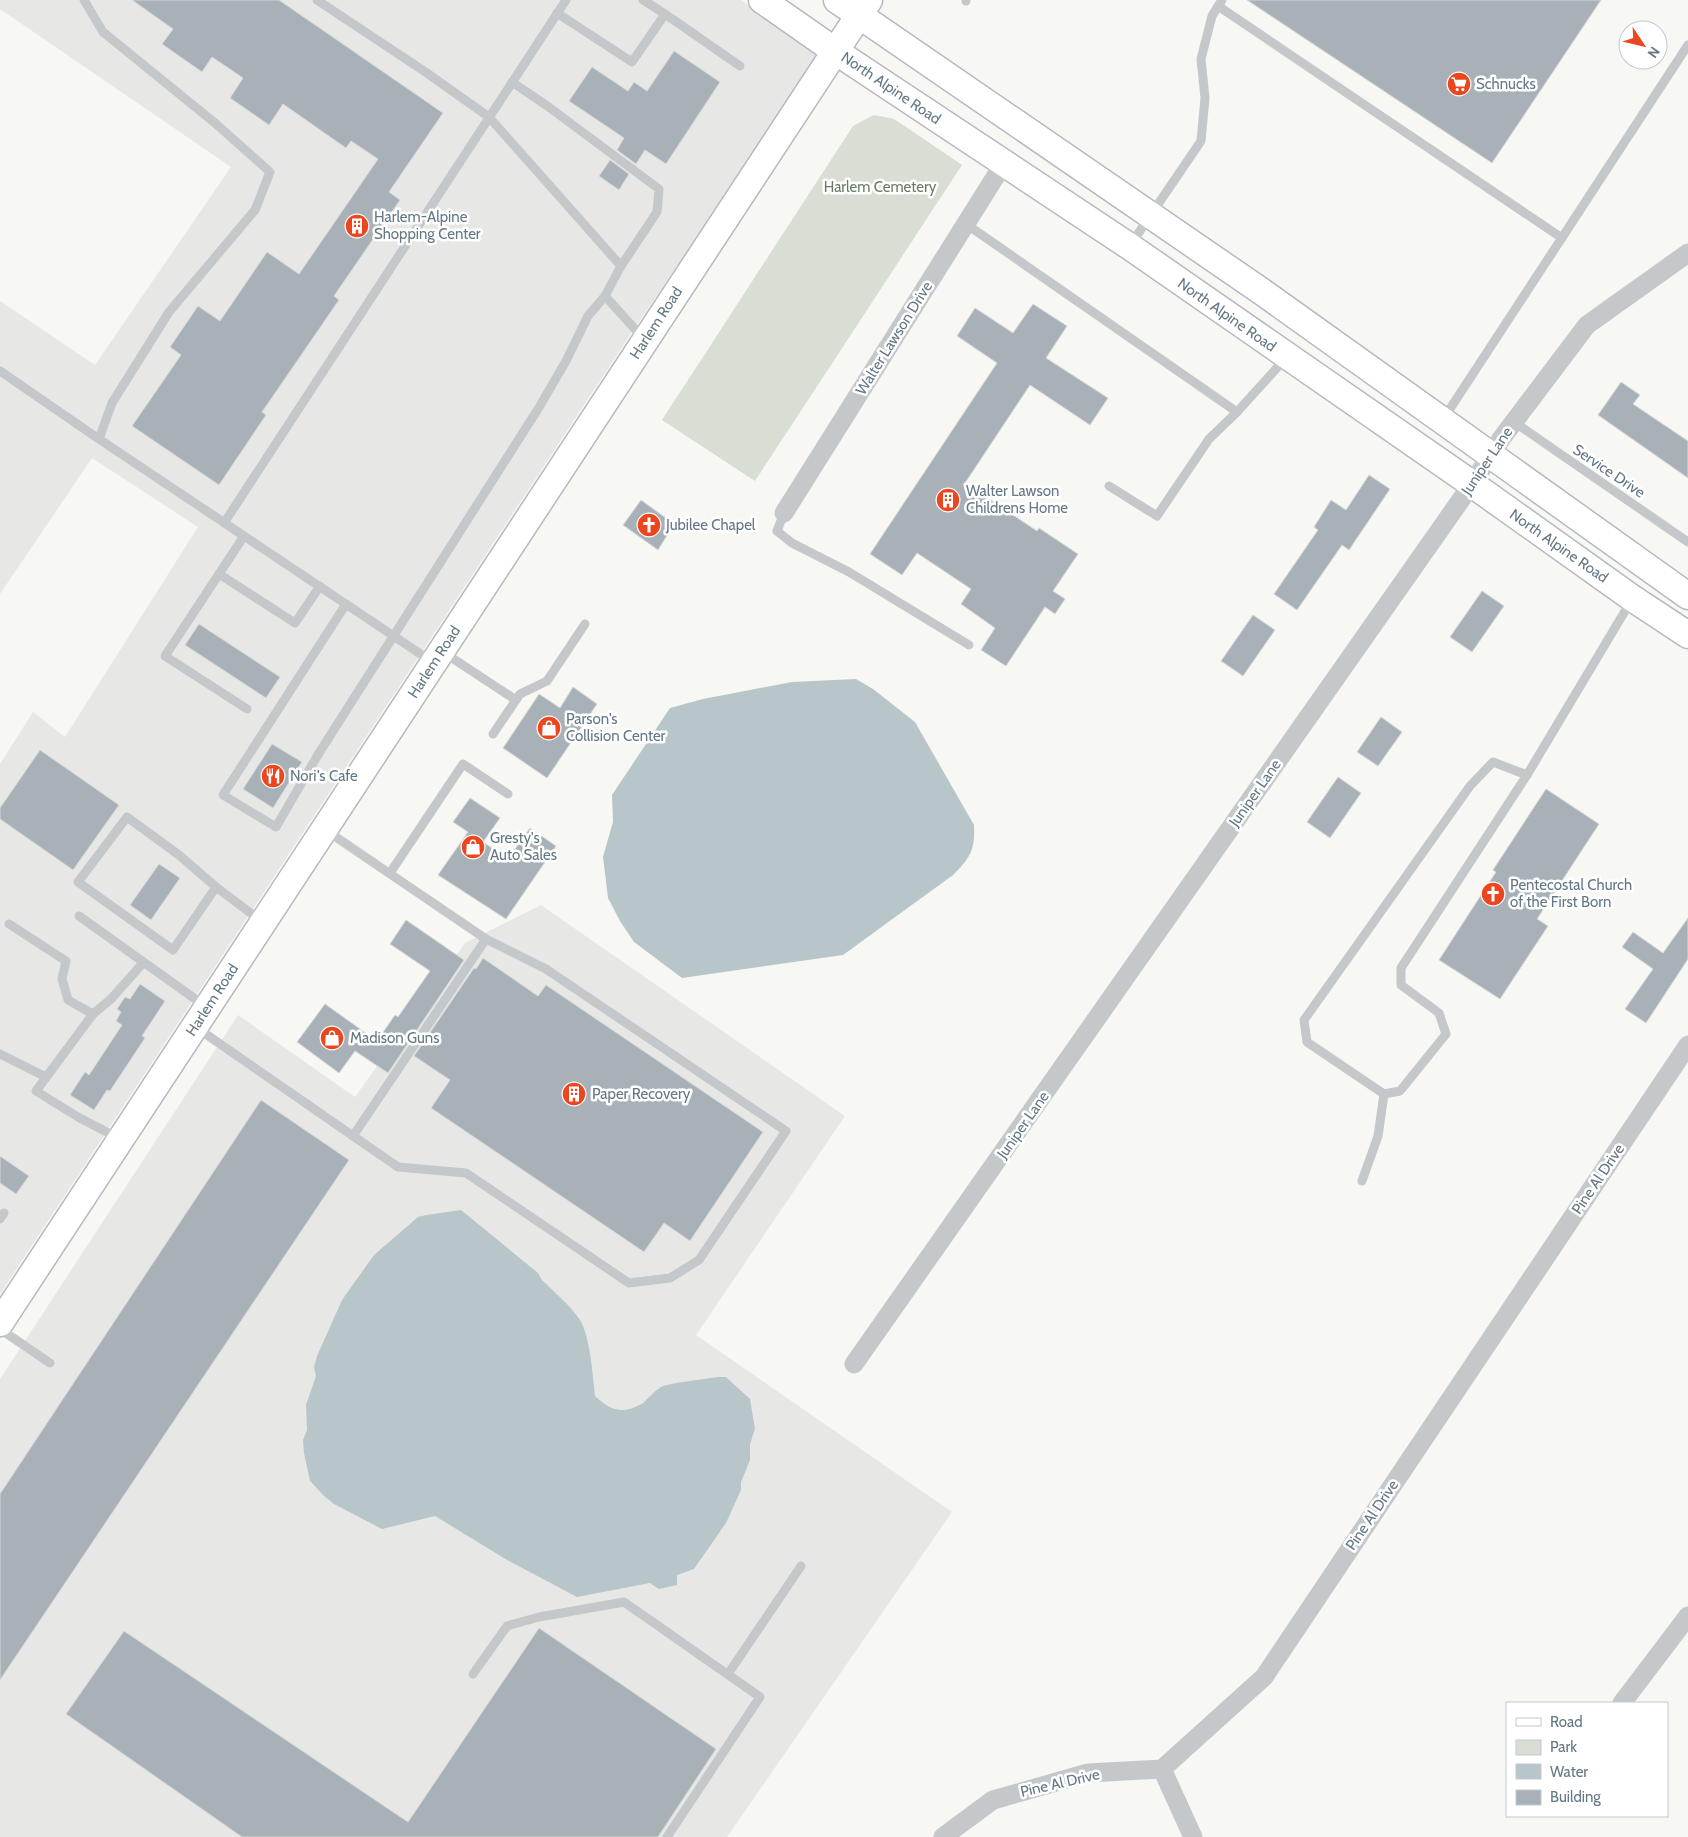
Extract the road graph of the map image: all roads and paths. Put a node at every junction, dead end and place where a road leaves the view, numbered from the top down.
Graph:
1 (84, 0) edge
2 (317, 0) edge
3 (566, 0) edge
4 (643, 0) edge
5 (762, 0) edge
6 (837, 0) edge
7 (1220, 3) edge
8 (864, 8) edge
9 (557, 13) junction
10 (665, 14) junction
11 (1688, 45) edge
12 (835, 51) junction
13 (740, 66) dead end
14 (512, 82) junction
15 (489, 116) junction
16 (1004, 162) junction
17 (1150, 215) junction
18 (966, 224) junction
19 (1562, 238) junction
20 (1130, 246) junction
21 (1688, 253) edge
22 (621, 266) junction
23 (605, 296) junction
24 (645, 340) junction
25 (1287, 356) junction
26 (0, 371) edge
27 (1237, 412) junction
28 (1442, 420) junction
29 (1514, 422) junction
30 (98, 439) junction
31 (1490, 455) junction
32 (1472, 484) junction
33 (1109, 486) dead end
34 (784, 514) joint
35 (224, 522) junction
36 (244, 536) junction
37 (1688, 542) edge
38 (219, 574) junction
39 (320, 586) junction
40 (1688, 596) edge
41 (1632, 598) junction
42 (346, 604) junction
43 (585, 624) dead end
44 (393, 635) junction
45 (1688, 635) edge
46 (969, 644) dead end
47 (438, 657) junction
48 (516, 700) junction
49 (247, 709) dead end
50 (493, 734) dead end
51 (1527, 776) junction
52 (508, 794) dead end
53 (325, 829) junction
54 (390, 873) junction
55 (216, 887) junction
56 (79, 916) dead end
57 (263, 923) junction
58 (9, 924) dead end
59 (486, 939) junction
60 (144, 964) junction
61 (93, 1014) junction
62 (201, 1017) junction
63 (1688, 1045) edge
64 (0, 1054) edge
65 (46, 1077) junction
66 (1384, 1094) junction
67 (353, 1136) junction
68 (120, 1140) junction
69 (1362, 1180) dead end
70 (0, 1323) edge
71 (0, 1329) edge
72 (50, 1363) dead end
73 (854, 1364) dead end
74 (801, 1566) dead end
75 (1688, 1616) edge
76 (473, 1674) dead end
77 (728, 1674) junction
78 (1623, 1702) edge
79 (1162, 1769) junction
80 (667, 1837) edge
81 (943, 1837) edge
82 (1193, 1837) edge

1 - 30 lane
2 - 15 lane
3 - 9 lane
4 - 10 lane
5 - 12 main road, North Alpine Road
6 - 8 main road
7 - 17 lane
7 - 19 lane
8 - 12 main road, Harlem Road
8 - 17 main road
9 - 10 lane
9 - 14 lane
10 - 13 lane
11 - 19 lane
12 - 16 main road, North Alpine Road
12 - 24 main road, Harlem Road
14 - 15 lane
14 - 22 lane
15 - 22 lane
15 - 35 lane
16 - 18 street, Walter Lawson Drive
16 - 20 main road, North Alpine Road
17 - 20 lane
17 - 28 main road
18 - 27 lane
18 - 34 street, Walter Lawson Drive
19 - 28 lane
20 - 25 main road, North Alpine Road
21 - 29 street, Juniper Lane
22 - 23 lane
23 - 24 lane
23 - 44 lane
24 - 47 main road, Harlem Road
25 - 27 lane
25 - 32 main road, North Alpine Road
26 - 30 lane
27 - 33 lane
28 - 31 main road
29 - 31 street, Juniper Lane
29 - 37 lane, Service Drive
30 - 35 lane
31 - 32 street, Juniper Lane
31 - 40 main road
32 - 41 main road, North Alpine Road
32 - 73 street, Juniper Lane
34 - 46 lane
35 - 36 lane
36 - 38 lane
36 - 39 lane
38 - 39 lane
38 - 49 lane
39 - 42 lane
41 - 45 main road, North Alpine Road
41 - 51 lane
42 - 44 lane
42 - 44 lane
43 - 48 lane
44 - 47 lane
47 - 48 lane
47 - 53 main road, Harlem Road
48 - 50 lane
51 - 66 lane
51 - 66 lane
52 - 54 lane
53 - 54 lane
53 - 57 main road, Harlem Road
54 - 59 lane
55 - 55 lane
55 - 57 lane
56 - 60 lane
57 - 62 main road, Harlem Road
58 - 61 lane
59 - 67 lane
59 - 67 lane
60 - 61 lane
60 - 62 lane
61 - 65 lane
62 - 67 lane
62 - 68 main road, Harlem Road
63 - 79 street, Pine Al Drive
64 - 65 lane
65 - 68 lane
66 - 69 lane
68 - 70 main road, Harlem Road
71 - 72 lane
74 - 77 lane
75 - 78 street
76 - 77 lane
77 - 80 lane
79 - 81 street, Pine Al Drive
79 - 82 street

